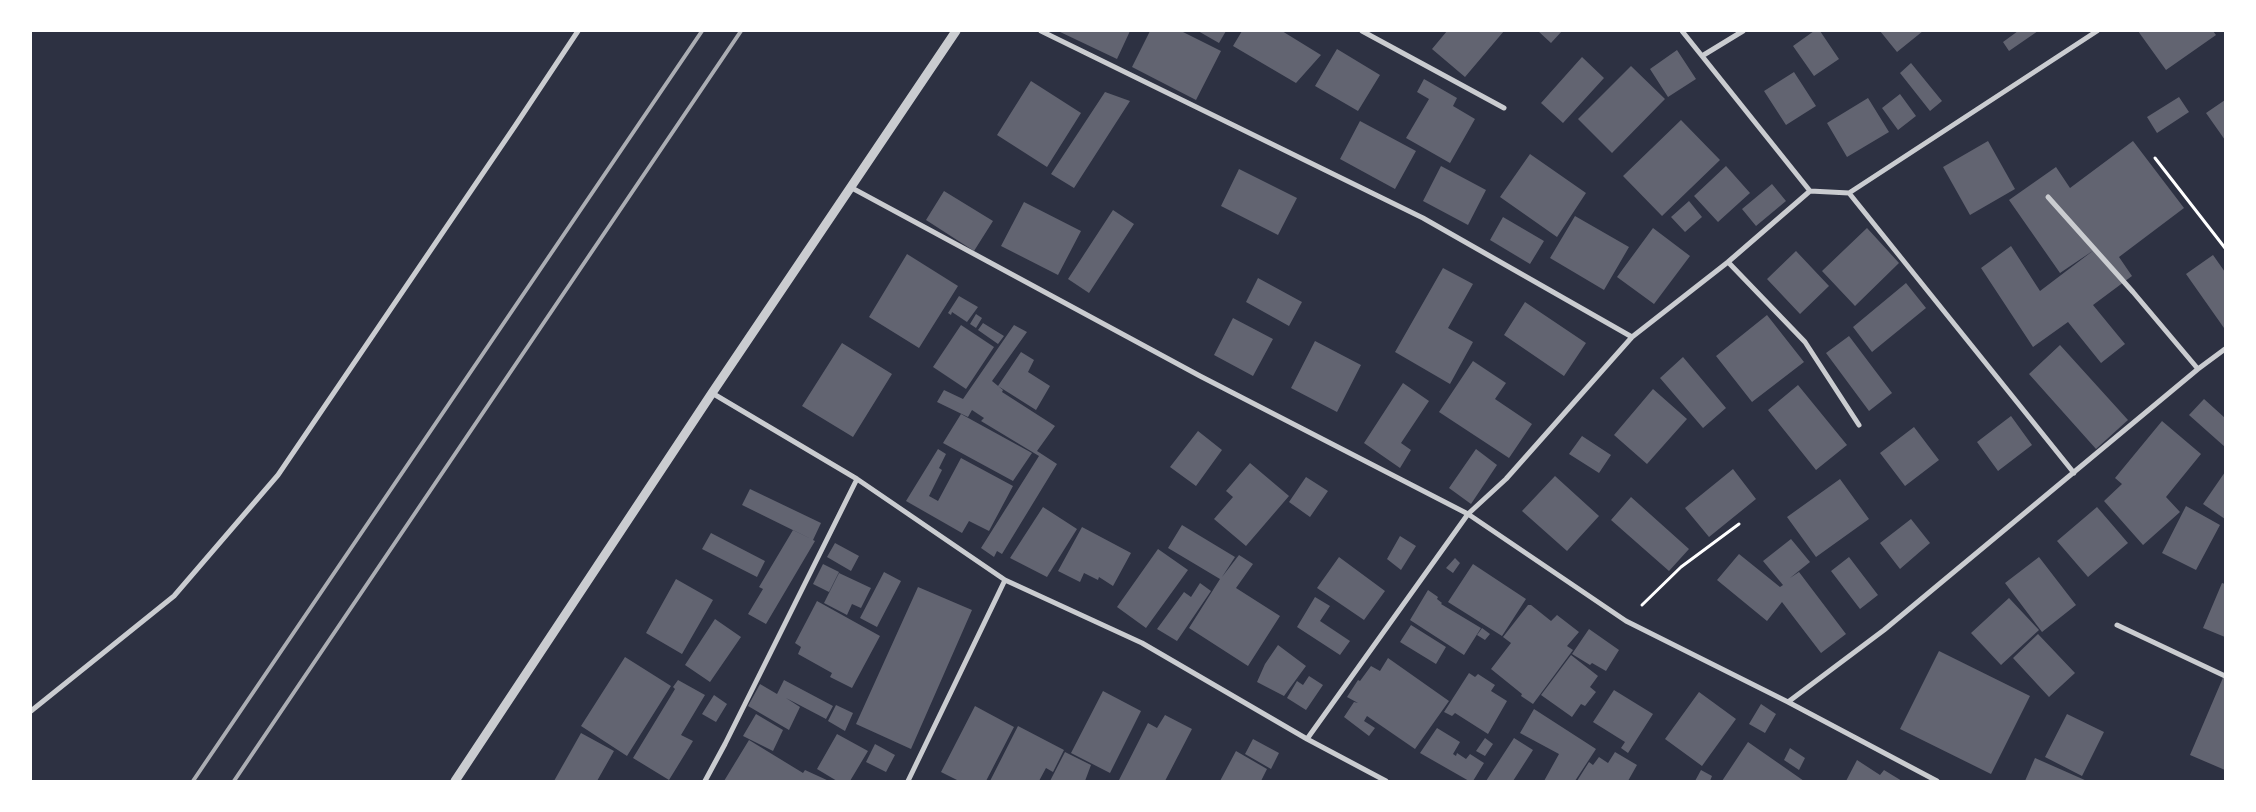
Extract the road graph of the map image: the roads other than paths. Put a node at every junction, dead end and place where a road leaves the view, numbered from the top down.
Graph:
1 (578, 31) edge
2 (956, 31) edge
3 (1041, 31) edge
4 (1362, 31) edge
5 (1682, 31) edge
6 (1743, 31) edge
7 (2097, 31) edge
8 (1702, 56) junction
9 (1504, 108) dead end
10 (852, 188) junction
11 (1810, 191) junction
12 (1849, 193) junction
13 (2048, 197) dead end
14 (1728, 262) junction
15 (1632, 336) junction
16 (2225, 349) edge
17 (2198, 369) junction
18 (712, 393) junction
19 (1859, 425) dead end
20 (2074, 473) junction
21 (857, 478) junction
22 (1468, 514) junction
23 (1005, 580) junction
24 (2117, 626) dead end
25 (2225, 676) edge
26 (1788, 702) junction
27 (31, 711) edge
28 (1307, 739) junction
29 (455, 781) edge
30 (705, 781) edge
31 (908, 781) edge
32 (1386, 781) edge
33 (1937, 781) edge

1 - 27 street
2 - 10 street
3 - 15 street
4 - 9 street
5 - 8 street
6 - 8 street
7 - 12 street
8 - 11 street
10 - 18 street
10 - 22 street
11 - 12 street
11 - 14 street
12 - 20 street
13 - 17 street
14 - 15 street
14 - 19 street
15 - 22 street
16 - 17 street
17 - 20 street
18 - 21 street
18 - 29 street
20 - 26 street
21 - 23 street
21 - 30 street
22 - 26 street
22 - 28 street
23 - 28 street
23 - 31 street
24 - 25 street
26 - 33 street
28 - 32 street

